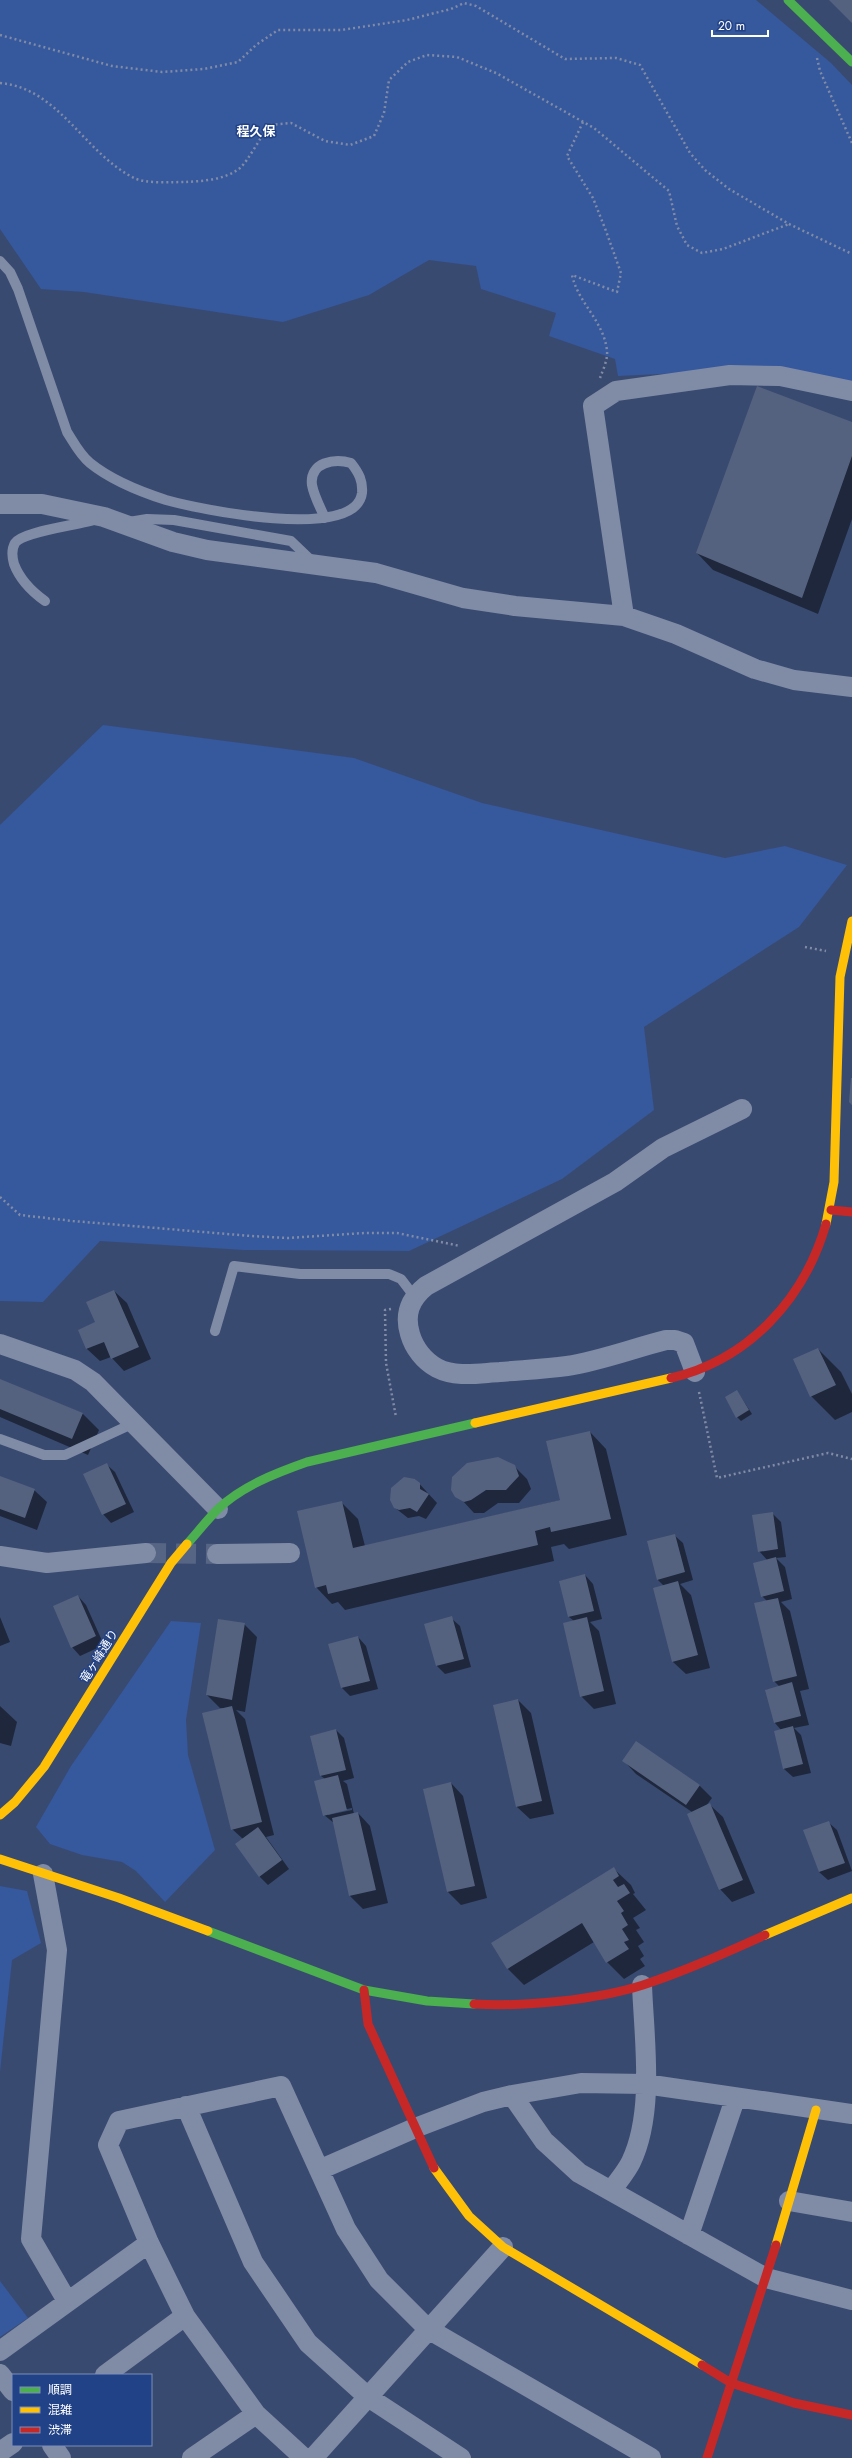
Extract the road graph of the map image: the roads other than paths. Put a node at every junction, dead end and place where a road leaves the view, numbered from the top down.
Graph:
1 (788, 0) edge
2 (852, 62) edge
3 (0, 261) edge
4 (852, 391) edge
5 (0, 504) edge
6 (230, 513) junction
7 (104, 517) junction
8 (325, 518) junction
9 (123, 523) junction
10 (227, 529) junction
11 (316, 564) junction
12 (45, 600) dead end
13 (624, 616) junction
14 (852, 688) edge
15 (852, 921) edge
16 (742, 1109) dead end
17 (831, 1210) junction
18 (852, 1212) edge
19 (414, 1296) junction
20 (214, 1331) dead end
21 (0, 1344) edge
22 (696, 1380) junction
23 (134, 1423) junction
24 (0, 1439) edge
25 (218, 1509) junction
26 (146, 1553) tunnel mouth
27 (290, 1553) dead end
28 (217, 1554) tunnel mouth
29 (0, 1556) edge
30 (0, 1815) edge
31 (0, 1859) edge
32 (43, 1874) junction
33 (852, 1898) edge
34 (642, 1985) junction
35 (364, 1990) junction
36 (645, 2084) junction
37 (512, 2094) junction
38 (735, 2099) junction
39 (186, 2106) junction
40 (816, 2110) junction
41 (852, 2114) edge
42 (415, 2128) junction
43 (319, 2170) junction
44 (612, 2190) junction
45 (789, 2201) junction
46 (852, 2212) edge
47 (689, 2234) junction
48 (149, 2243) junction
49 (502, 2248) junction
50 (766, 2278) junction
51 (852, 2300) edge
52 (67, 2301) junction
53 (185, 2316) junction
54 (428, 2329) junction
55 (0, 2351) edge
56 (0, 2374) edge
57 (106, 2374) edge
58 (731, 2383) junction
59 (12, 2390) edge
60 (368, 2397) junction
61 (256, 2414) junction
62 (852, 2415) edge
63 (12, 2444) edge
64 (53, 2446) edge
65 (0, 2452) edge
66 (61, 2458) edge
67 (192, 2458) edge
68 (304, 2458) edge
69 (313, 2458) edge
70 (461, 2458) edge
71 (650, 2458) edge
72 (707, 2458) edge

1 - 2 street
3 - 6 lane
4 - 13 street
5 - 7 street
6 - 8 lane
6 - 10 lane
7 - 9 street
7 - 12 lane
8 - 8 lane
9 - 10 lane
9 - 11 street
10 - 11 lane
11 - 13 street
13 - 14 street
15 - 17 street, 竜ヶ峰通り
16 - 19 street
17 - 18 street
17 - 22 street, 竜ヶ峰通り
19 - 20 lane
19 - 22 street
21 - 23 street
22 - 25 street, 竜ヶ峰通り
23 - 24 lane
23 - 25 street
25 - 30 street, 竜ヶ峰通り
26 - 29 street
27 - 28 street
31 - 32 street
32 - 35 street
32 - 52 street
33 - 34 street
34 - 35 street
34 - 36 street
35 - 42 street
36 - 37 street
36 - 38 street
36 - 44 street
37 - 42 street
37 - 44 street
38 - 40 street
38 - 47 street
39 - 43 street
39 - 48 street
39 - 60 street
40 - 41 street
40 - 45 street
42 - 43 street
42 - 49 street
43 - 54 street
44 - 47 street
45 - 46 street
45 - 50 street
47 - 50 street
48 - 52 street
48 - 53 street
49 - 54 street
49 - 58 street
50 - 51 street
50 - 58 street
52 - 55 street
53 - 57 street
53 - 61 street
54 - 60 street
54 - 71 street
56 - 59 street
58 - 62 street
58 - 72 street
60 - 69 street
60 - 70 street
61 - 67 street
61 - 68 street
63 - 65 street
64 - 66 street

